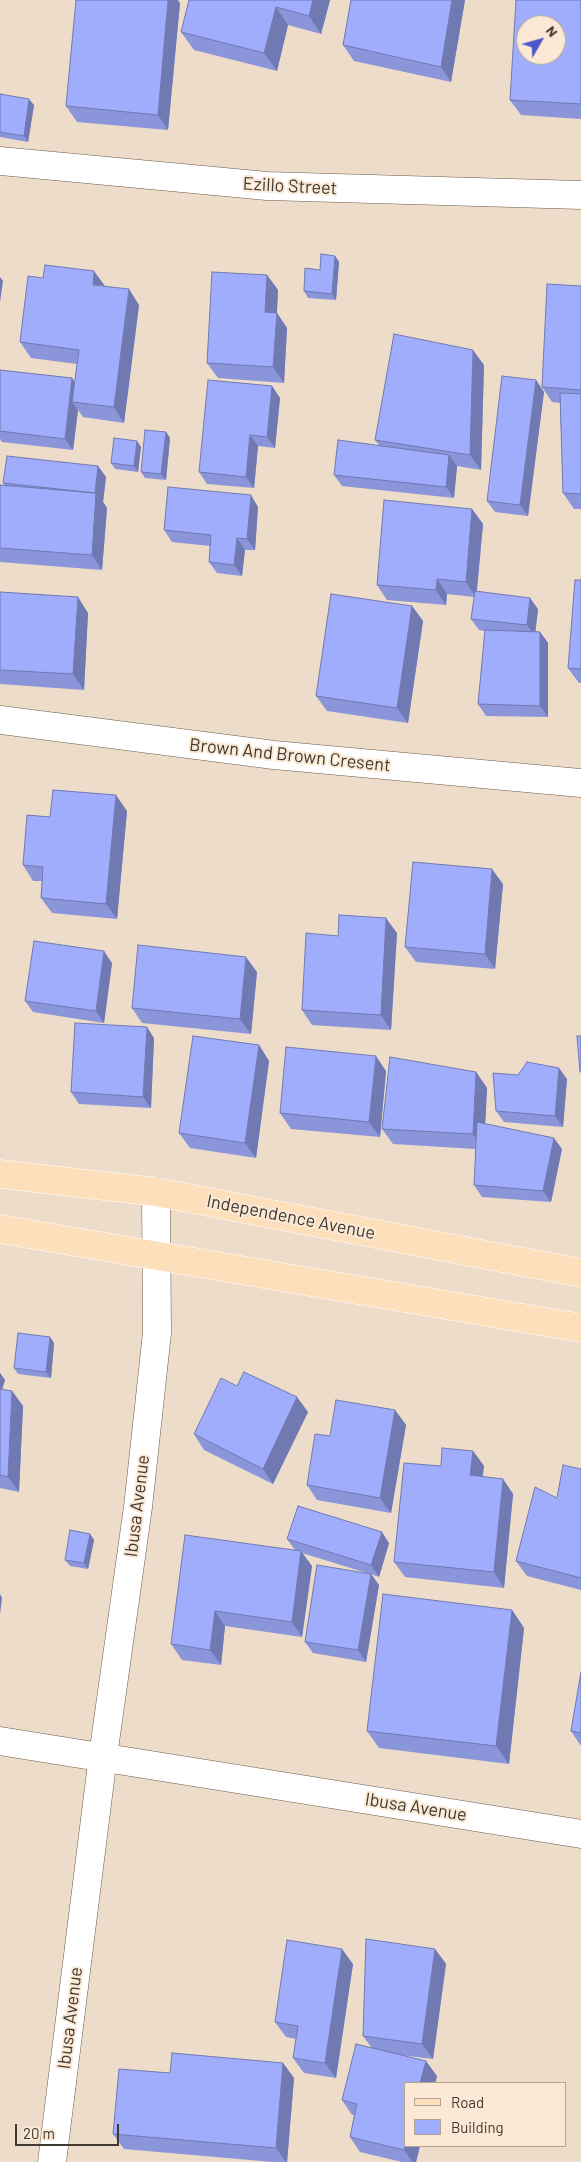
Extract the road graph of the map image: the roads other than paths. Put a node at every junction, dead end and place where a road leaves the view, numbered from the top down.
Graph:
1 (0, 161) edge
2 (581, 195) edge
3 (0, 720) edge
4 (581, 783) edge
5 (0, 1174) edge
6 (156, 1192) junction
7 (0, 1229) edge
8 (156, 1254) junction
9 (581, 1273) edge
10 (581, 1328) edge
11 (0, 1741) edge
12 (103, 1756) junction
13 (581, 1834) edge
14 (52, 2162) edge

1 - 2 street, Ezillo Street
3 - 4 street, Brown And Brown Cresent
5 - 6 main road, Independence Avenue
6 - 8 street, Ibusa Avenue
6 - 9 main road, Independence Avenue
7 - 8 main road
8 - 10 main road
8 - 12 street, Ibusa Avenue
11 - 12 street
12 - 13 street, Ibusa Avenue
12 - 14 street, Ibusa Avenue

